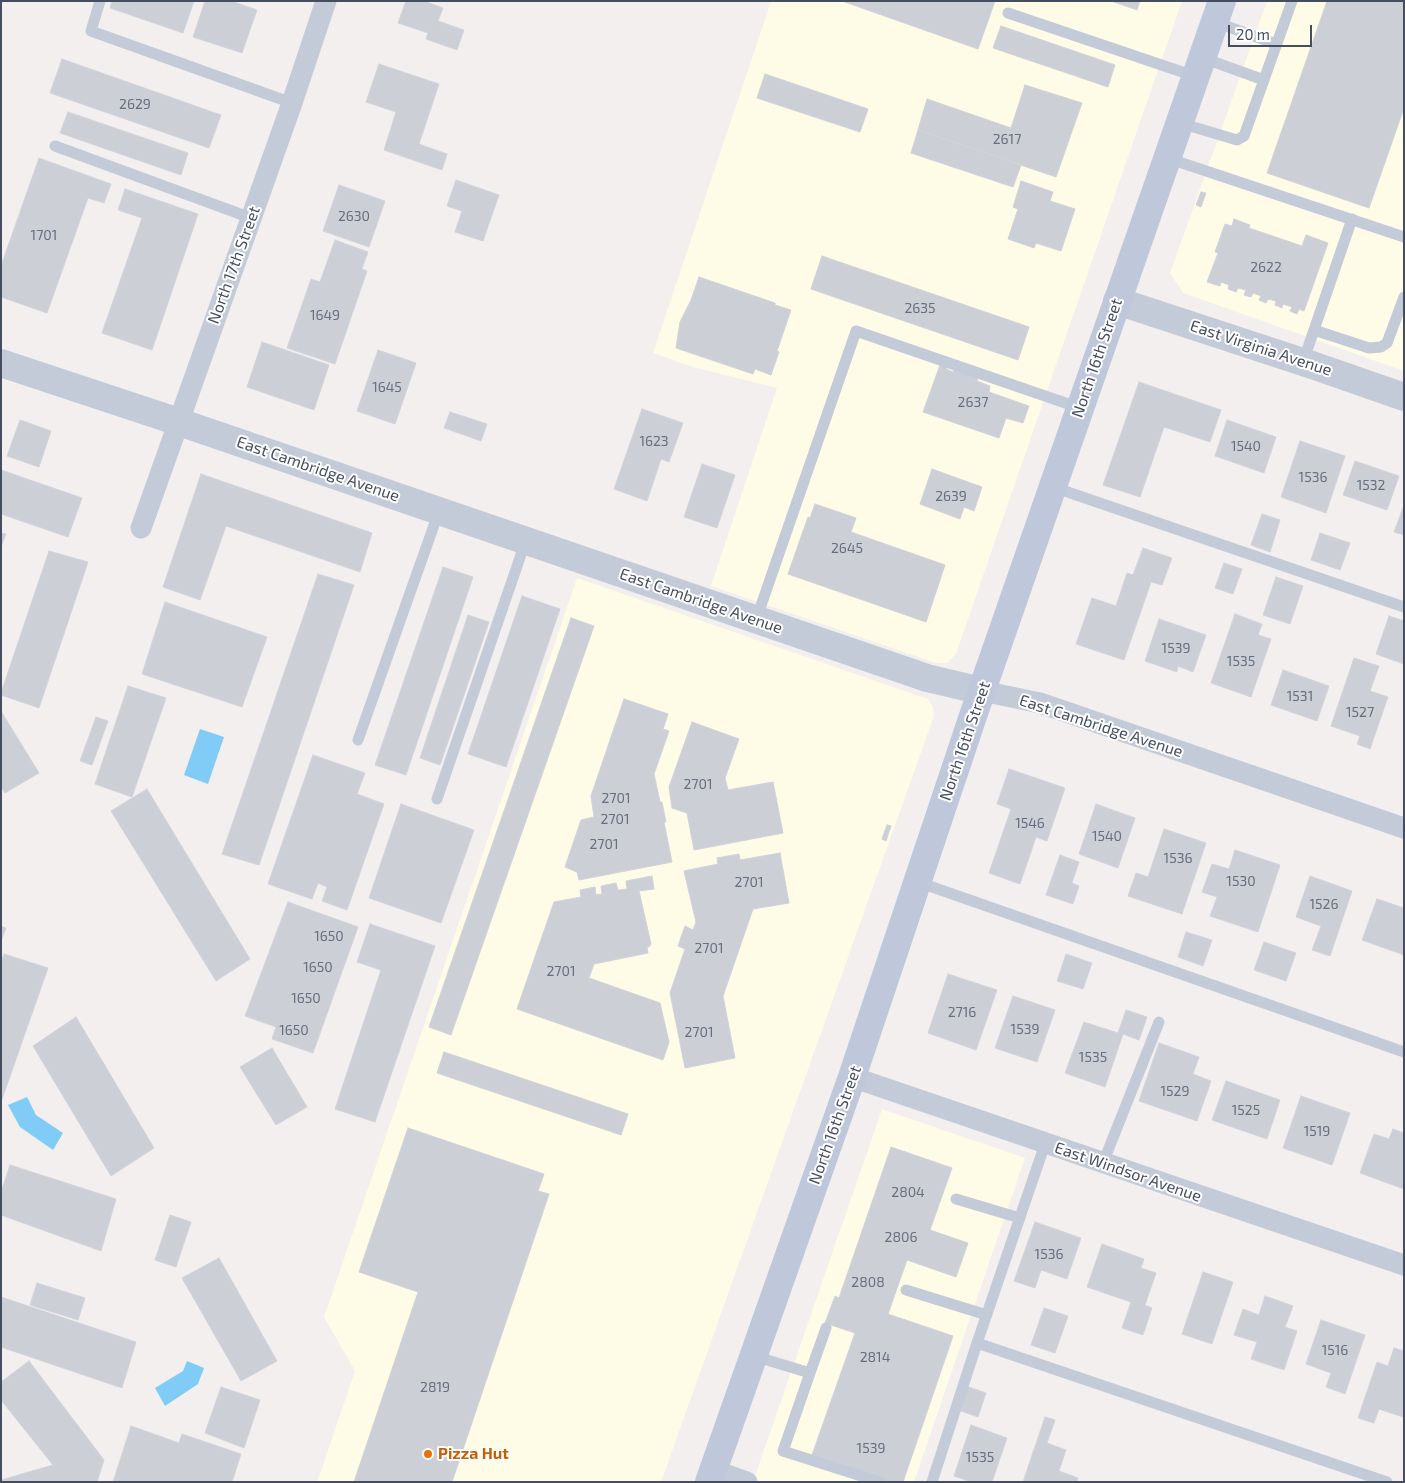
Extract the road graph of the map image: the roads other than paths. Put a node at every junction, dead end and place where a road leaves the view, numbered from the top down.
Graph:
1 (100, 1) edge
2 (326, 1) edge
3 (1292, 1) edge
4 (1219, 12) edge
5 (1008, 13) dead end
6 (1276, 44) junction
7 (1200, 68) junction
8 (1264, 80) junction
9 (292, 103) junction
10 (1180, 123) junction
11 (55, 146) dead end
12 (1168, 158) junction
13 (251, 218) junction
14 (1352, 220) junction
15 (1404, 237) edge
16 (1404, 297) edge
17 (1117, 302) junction
18 (1314, 330) junction
19 (1303, 362) junction
20 (1, 363) edge
21 (1404, 397) edge
22 (1080, 408) junction
23 (179, 422) junction
24 (1053, 487) junction
25 (439, 511) junction
26 (141, 528) dead end
27 (526, 540) junction
28 (1404, 607) edge
29 (756, 620) junction
30 (982, 691) junction
31 (358, 740) dead end
32 (436, 799) dead end
33 (1404, 828) edge
34 (918, 882) junction
35 (1159, 1022) dead end
36 (1404, 1052) edge
37 (852, 1077) junction
38 (1045, 1144) junction
39 (1103, 1163) junction
40 (956, 1199) dead end
41 (1020, 1218) junction
42 (1404, 1265) edge
43 (906, 1290) dead end
44 (987, 1314) junction
45 (826, 1328) dead end
46 (977, 1343) junction
47 (754, 1356) junction
48 (810, 1373) junction
49 (711, 1476) edge
50 (747, 1482) edge
51 (880, 1482) edge
52 (932, 1482) edge
53 (1388, 1482) edge

1 - 9 lane
2 - 9 street, North 17th Street
3 - 6 lane
4 - 6 lane
4 - 7 main road, North 16th Street
5 - 7 lane
6 - 8 lane
7 - 8 lane
7 - 10 main road, North 16th Street
8 - 10 lane
9 - 13 street, North 17th Street
10 - 12 main road, North 16th Street
11 - 13 lane
12 - 14 lane
12 - 17 main road, North 16th Street
13 - 23 street, North 17th Street
14 - 15 lane
14 - 18 lane
16 - 18 lane
17 - 19 street, East Virginia Avenue
17 - 22 main road, North 16th Street
18 - 19 lane
19 - 21 street, East Virginia Avenue
20 - 23 street, East Cambridge Avenue
22 - 24 main road, North 16th Street
22 - 29 lane
23 - 25 street, East Cambridge Avenue
23 - 26 street, North 17th Street
24 - 28 lane
24 - 30 main road, North 16th Street
25 - 27 street, East Cambridge Avenue
25 - 31 lane
27 - 29 street, East Cambridge Avenue
27 - 32 lane
29 - 30 street, East Cambridge Avenue
30 - 33 street, East Cambridge Avenue
30 - 34 main road, North 16th Street
34 - 36 lane
34 - 37 main road, North 16th Street
35 - 39 lane
37 - 38 street, East Windsor Avenue
37 - 47 main road, North 16th Street
38 - 39 street, East Windsor Avenue
38 - 41 lane
39 - 42 street, East Windsor Avenue
40 - 41 lane
41 - 44 lane
43 - 44 lane
44 - 46 lane
45 - 48 lane
46 - 52 lane
46 - 53 lane
47 - 48 lane
47 - 49 main road, North 16th Street
48 - 51 lane
49 - 50 street

